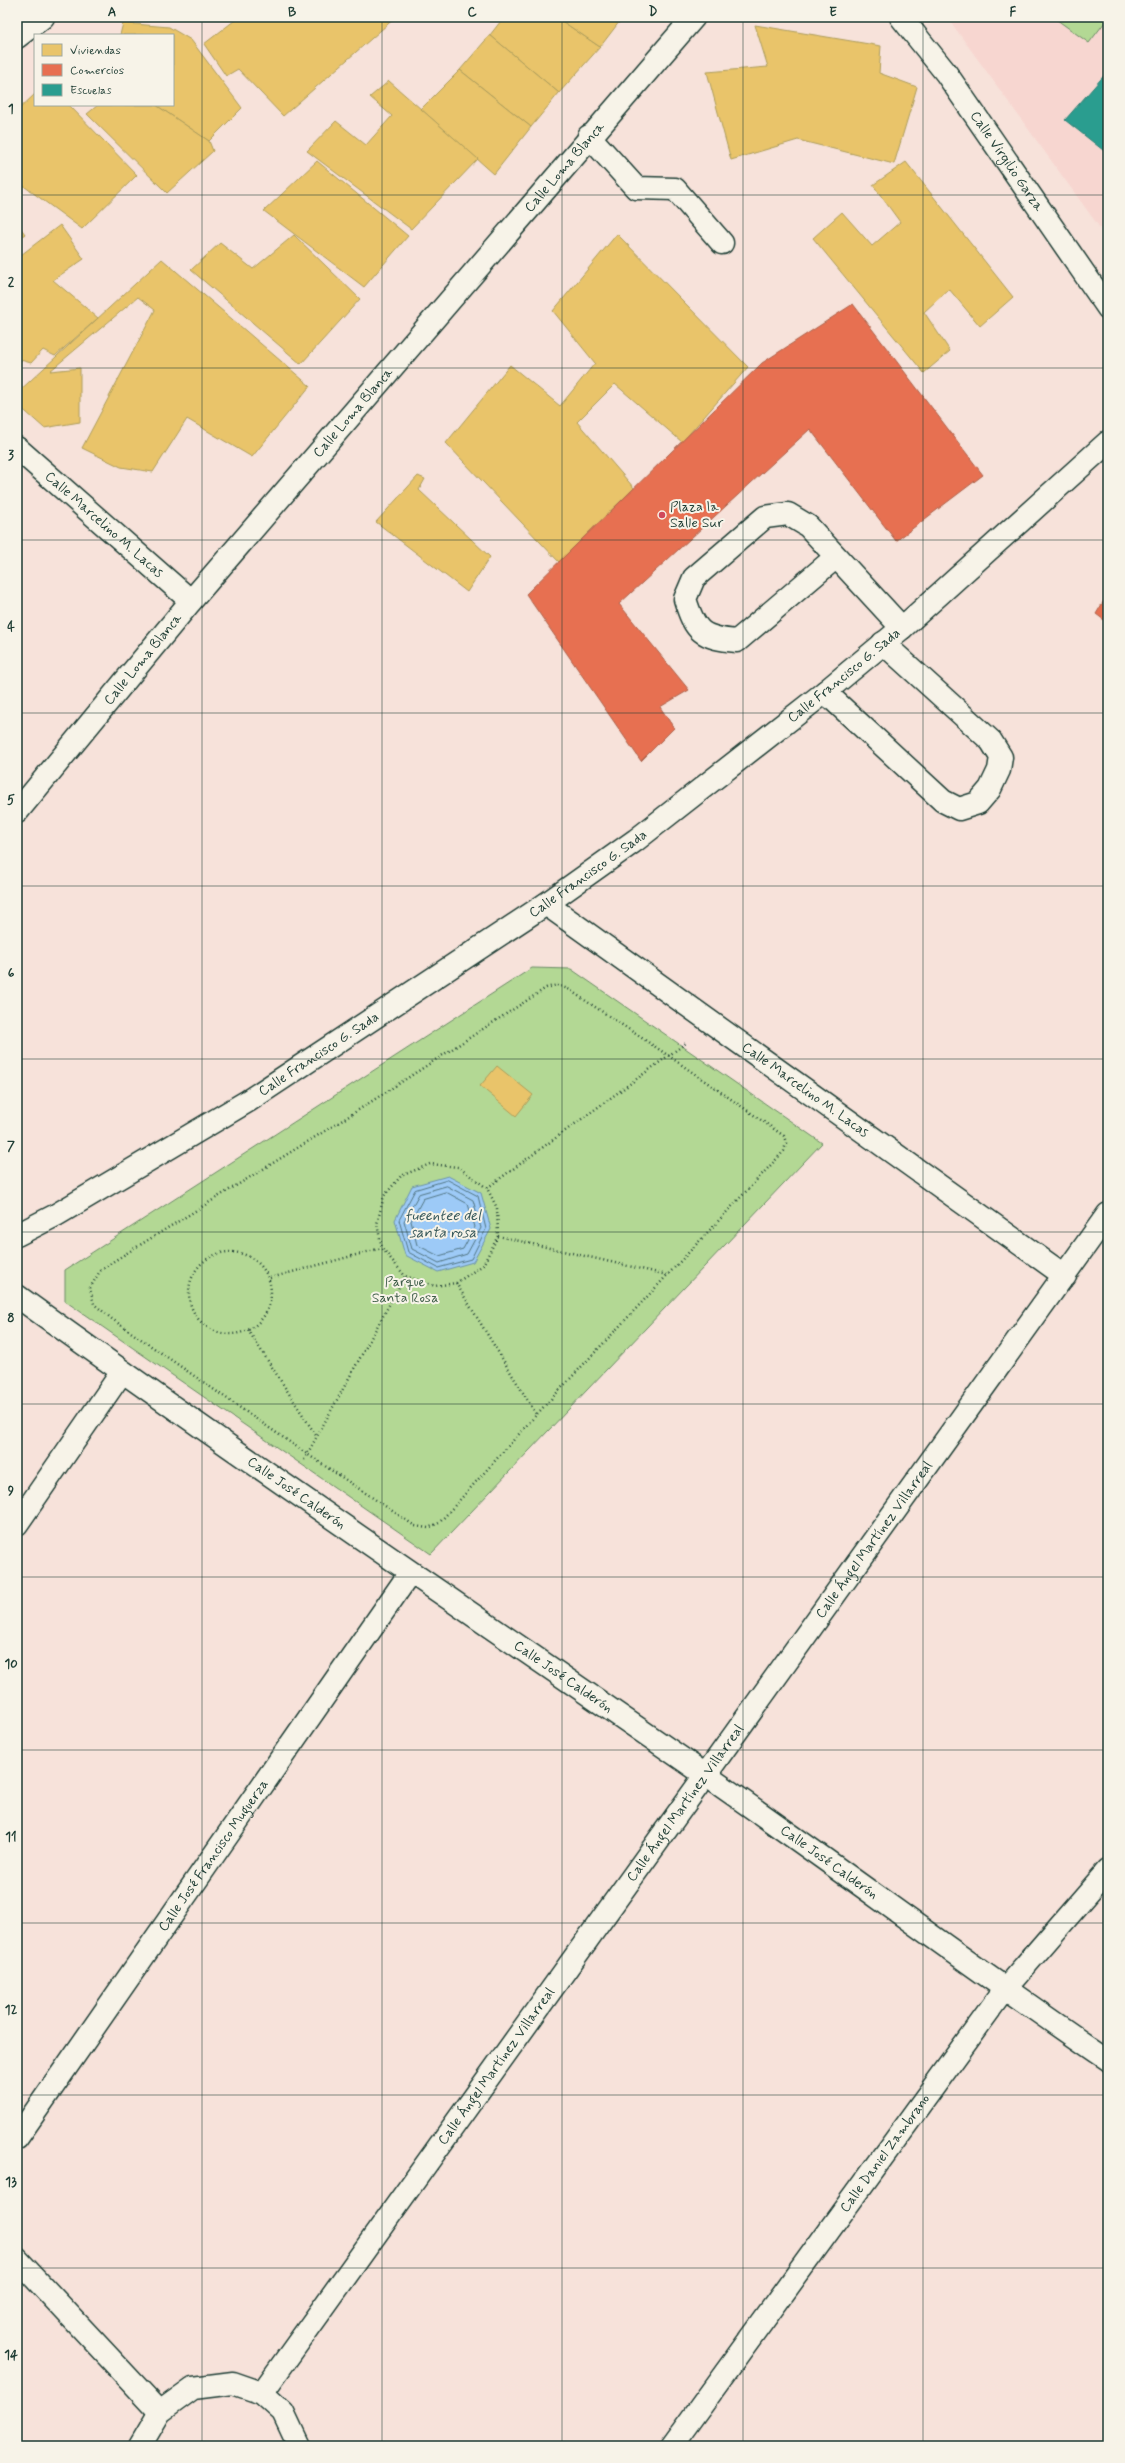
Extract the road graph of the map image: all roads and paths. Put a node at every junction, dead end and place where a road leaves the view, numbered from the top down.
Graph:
1 (43, 17) edge
2 (694, 17) edge
3 (901, 17) edge
4 (17, 37) edge
5 (589, 136) junction
6 (722, 244) dead end
7 (1108, 308) edge
8 (1108, 442) edge
9 (17, 448) edge
10 (836, 557) junction
11 (191, 601) junction
12 (902, 628) junction
13 (883, 644) junction
14 (825, 692) junction
15 (17, 812) edge
16 (546, 904) junction
17 (712, 1022) junction
18 (669, 1056) junction
19 (487, 1188) junction
20 (1108, 1214) edge
21 (17, 1236) edge
22 (498, 1236) junction
23 (382, 1248) junction
24 (667, 1275) junction
25 (405, 1276) junction
26 (1065, 1276) junction
27 (270, 1278) junction
28 (456, 1283) junction
29 (17, 1296) edge
30 (248, 1330) junction
31 (122, 1372) junction
32 (537, 1414) junction
33 (317, 1437) junction
34 (307, 1454) junction
35 (288, 1488) junction
36 (17, 1524) edge
37 (410, 1574) junction
38 (706, 1776) junction
39 (1108, 1870) edge
40 (1004, 1990) junction
41 (1108, 2060) edge
42 (17, 2138) edge
43 (17, 2259) edge
44 (262, 2393) junction
45 (160, 2412) junction
46 (140, 2446) edge
47 (299, 2446) edge
48 (672, 2446) edge

1 - 4 street
2 - 5 street, Calle Loma Blanca
3 - 7 street, Calle Virgilio Garza
5 - 6 street
5 - 11 street, Calle Loma Blanca
8 - 12 street, Calle Francisco G. Sada
9 - 11 street, Calle Marcelino M. Lacas
10 - 10 street
10 - 12 street
11 - 15 street, Calle Loma Blanca
12 - 13 street, Calle Francisco G. Sada
13 - 14 street, Calle Francisco G. Sada
13 - 14 street
14 - 16 street, Calle Francisco G. Sada
16 - 17 street, Calle Marcelino M. Lacas
16 - 21 street, Calle Francisco G. Sada
17 - 18 path
17 - 26 street, Calle Marcelino M. Lacas
18 - 19 path
18 - 24 path
18 - 34 path
19 - 22 path
19 - 23 path
20 - 26 street, Calle Ángel Martínez Villarreal
22 - 24 path
22 - 28 path
23 - 25 path
23 - 27 path
24 - 32 path
25 - 28 path
25 - 33 path
26 - 38 street, Calle Ángel Martínez Villarreal
27 - 30 path
27 - 30 path
28 - 32 path
29 - 31 street, Calle José Calderón
30 - 33 path
31 - 35 street, Calle José Calderón
31 - 36 street
32 - 34 path
33 - 34 path
34 - 35 path
35 - 37 street, Calle José Calderón
37 - 38 street, Calle José Calderón
37 - 42 street, Calle José Francisco Muguerza
38 - 40 street, Calle José Calderón
38 - 44 street, Calle Ángel Martínez Villarreal
39 - 40 street, Calle Daniel Zambrano
40 - 41 street, Calle José Calderón
40 - 48 street, Calle Daniel Zambrano
43 - 45 street
44 - 45 street
44 - 47 street
45 - 46 street

